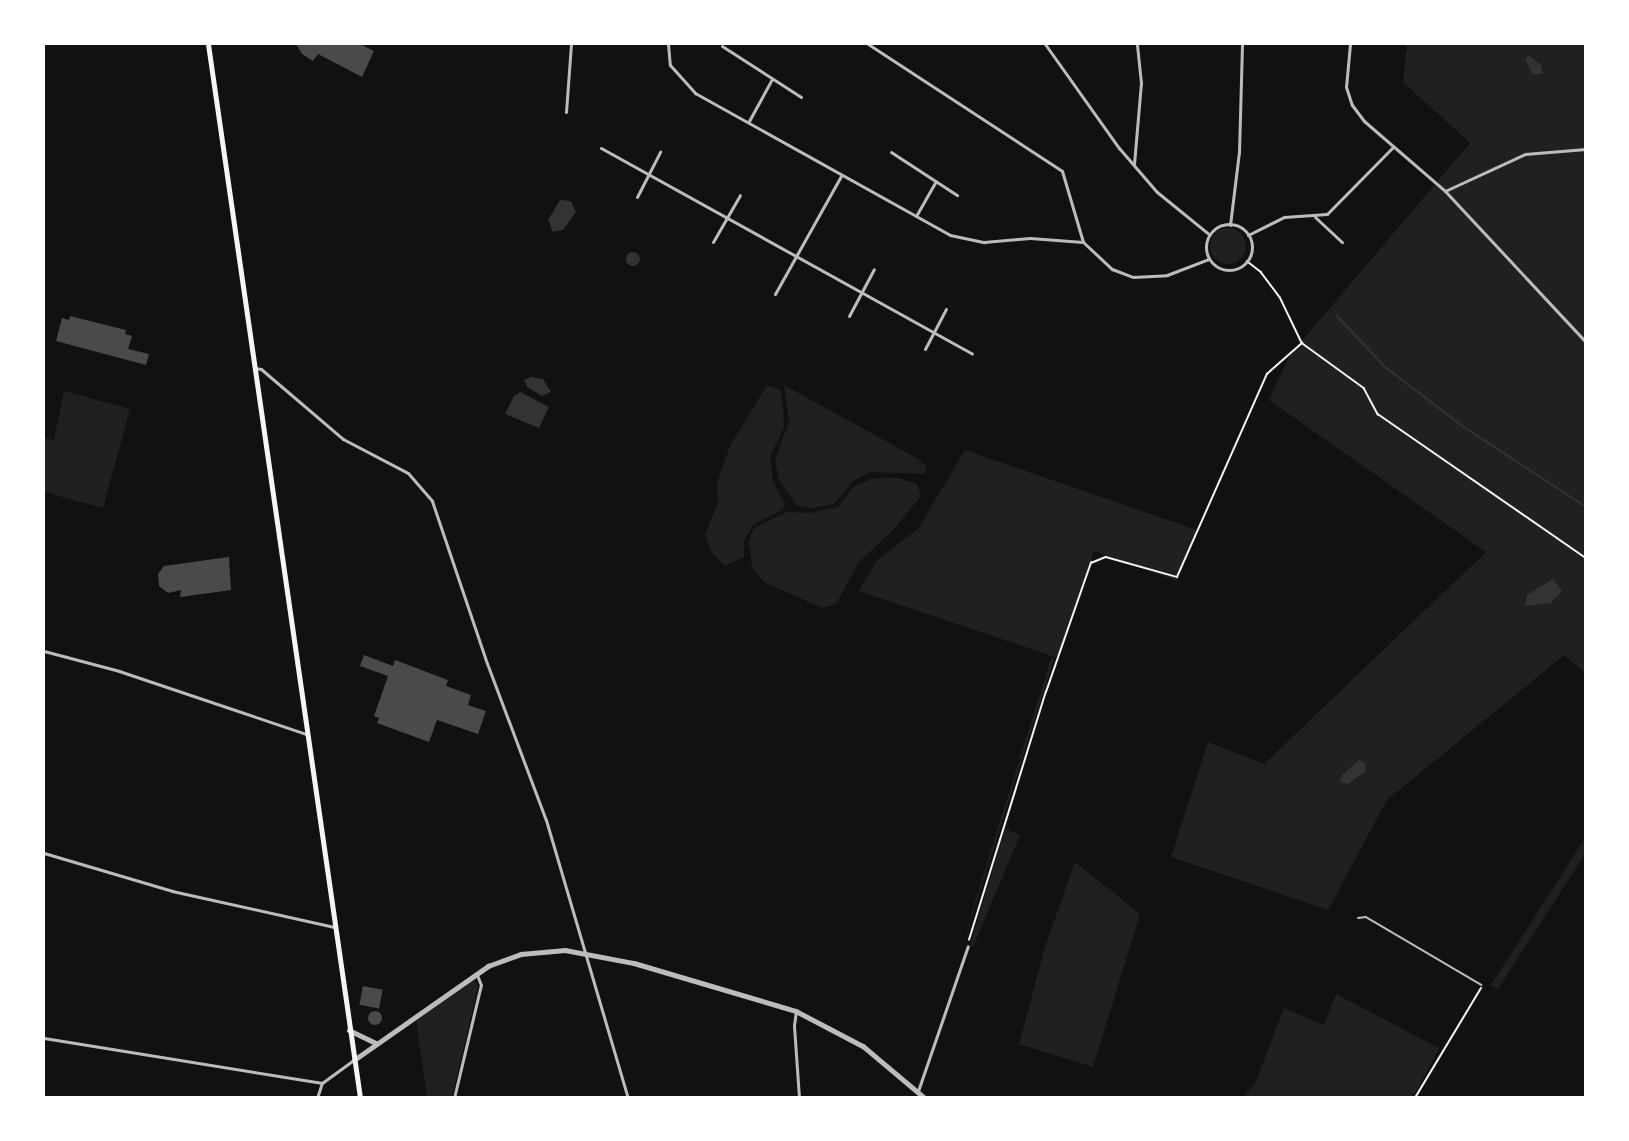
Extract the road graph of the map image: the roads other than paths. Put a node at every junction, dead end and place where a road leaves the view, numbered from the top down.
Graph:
1 (208, 44) edge
2 (571, 44) edge
3 (668, 44) edge
4 (868, 44) edge
5 (877, 44) edge
6 (1045, 44) edge
7 (1137, 44) edge
8 (1242, 44) edge
9 (1350, 44) edge
10 (722, 46) dead end
11 (874, 48) junction
12 (772, 79) junction
13 (801, 97) dead end
14 (566, 112) dead end
15 (749, 121) junction
16 (1393, 147) junction
17 (601, 148) dead end
18 (1586, 148) edge
19 (891, 152) dead end
20 (660, 153) dead end
21 (1134, 165) junction
22 (649, 174) junction
23 (841, 176) junction
24 (936, 181) junction
25 (1444, 191) junction
26 (740, 195) dead end
27 (957, 195) dead end
28 (637, 197) dead end
29 (916, 216) junction
30 (1316, 217) junction
31 (727, 218) junction
32 (1230, 225) junction
33 (1210, 235) junction
34 (1248, 236) junction
35 (713, 242) dead end
36 (1083, 242) junction
37 (1342, 242) dead end
38 (796, 256) junction
39 (1209, 259) junction
40 (874, 269) dead end
41 (862, 292) junction
42 (775, 294) dead end
43 (946, 309) dead end
44 (849, 316) dead end
45 (934, 332) junction
46 (1586, 342) edge
47 (925, 350) dead end
48 (972, 354) dead end
49 (253, 368) junction
50 (44, 651) edge
51 (306, 734) junction
52 (44, 853) edge
53 (1358, 918) dead end
54 (334, 927) junction
55 (968, 946) road end
56 (584, 951) junction
57 (476, 973) junction
58 (1482, 986) road end
59 (796, 1011) junction
60 (349, 1030) junction
61 (44, 1038) edge
62 (376, 1043) junction
63 (354, 1060) junction
64 (322, 1083) junction
65 (918, 1091) junction
66 (317, 1098) edge
67 (360, 1098) edge
68 (454, 1098) edge
69 (628, 1098) edge
70 (799, 1098) edge
71 (925, 1098) edge

1 - 49 main road
2 - 14 street
3 - 15 street
4 - 11 street
5 - 11 street
6 - 21 street
7 - 21 street
8 - 32 street
9 - 16 street
10 - 12 street
11 - 36 street
12 - 13 street
12 - 15 street
15 - 23 street
16 - 25 street
16 - 30 street
17 - 22 street
18 - 25 street
19 - 24 street
20 - 22 street
21 - 33 street
22 - 28 street
22 - 31 street
23 - 29 street
23 - 38 street
24 - 27 street
24 - 29 street
25 - 46 street
26 - 31 street
29 - 36 street
30 - 34 street
30 - 37 street
31 - 35 street
31 - 38 street
32 - 33 street
32 - 34 street
33 - 39 street
34 - 39 street
36 - 39 street
38 - 41 street
38 - 42 street
40 - 41 street
41 - 44 street
41 - 45 street
43 - 45 street
45 - 47 street
45 - 48 street
49 - 51 main road
49 - 56 street
50 - 51 street
51 - 54 main road
52 - 54 street
53 - 58 lane
54 - 60 main road
55 - 65 street
56 - 57 street
56 - 59 street
56 - 69 street
57 - 62 street
57 - 68 street
59 - 65 street
59 - 70 street
60 - 62 street
60 - 63 main road
61 - 64 street
62 - 63 street
63 - 64 street
63 - 67 main road
64 - 66 street
65 - 71 street

